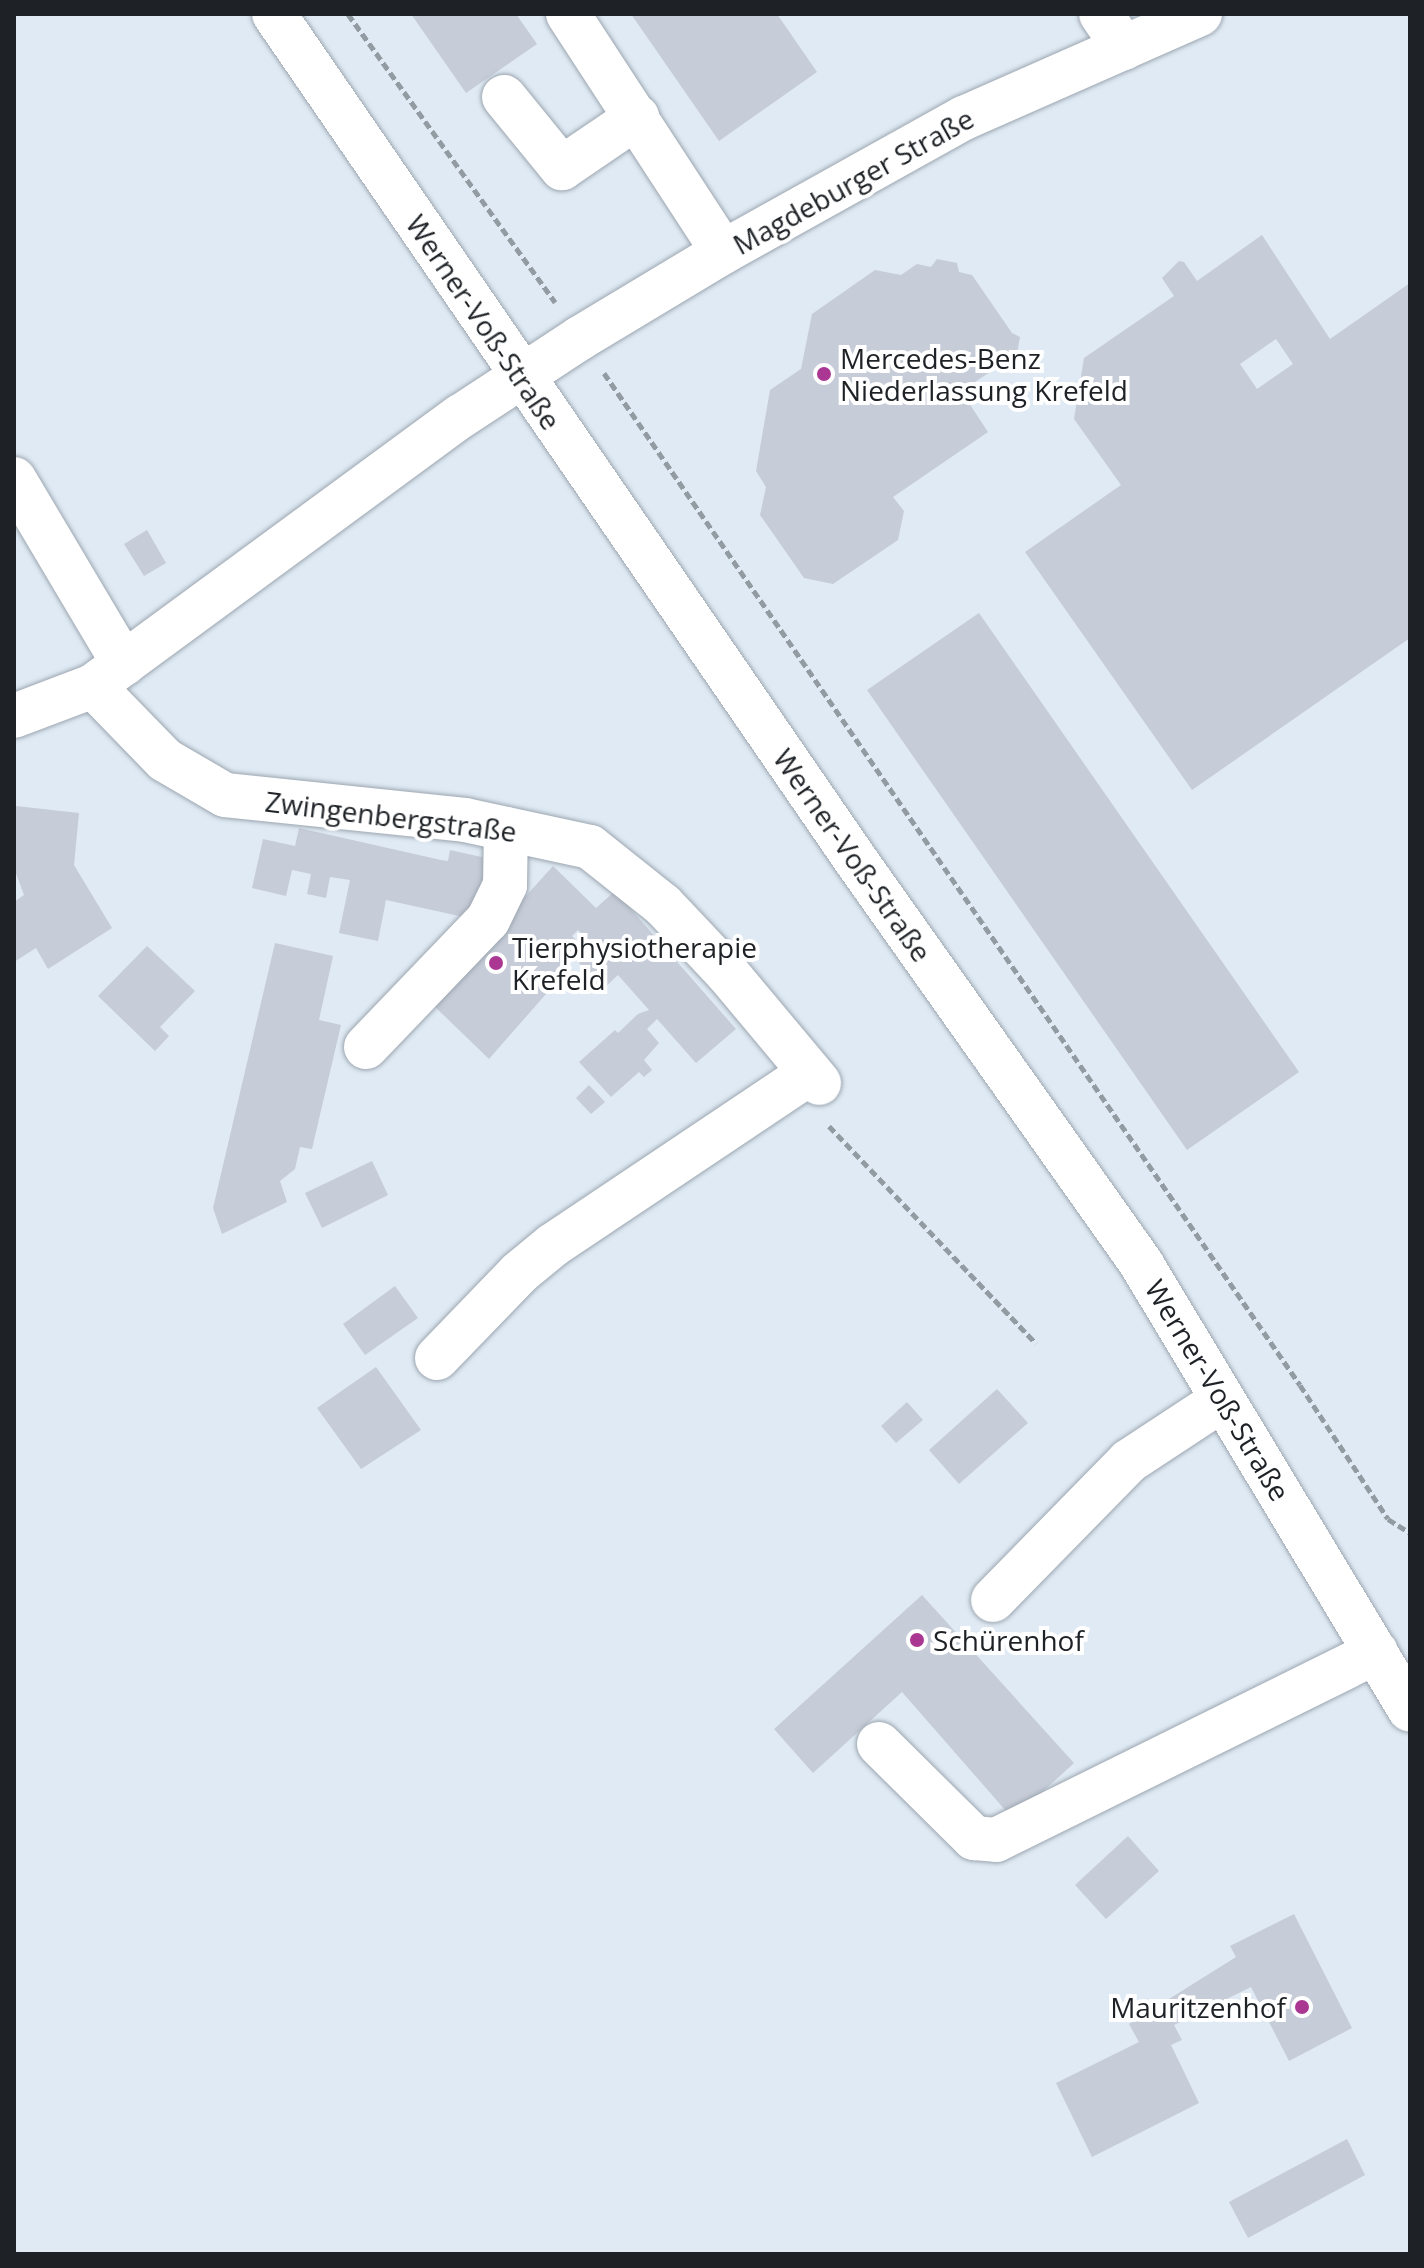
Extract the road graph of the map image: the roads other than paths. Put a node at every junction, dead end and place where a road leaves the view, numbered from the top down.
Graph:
1 (274, 14) edge
2 (568, 14) edge
3 (1200, 14) edge
4 (1112, 31) edge
5 (504, 97) dead end
6 (637, 117) junction
7 (723, 252) junction
8 (521, 376) junction
9 (14, 479) edge
10 (108, 675) junction
11 (14, 716) edge
12 (506, 829) junction
13 (366, 1047) dead end
14 (437, 1358) dead end
15 (1222, 1400) junction
16 (993, 1600) dead end
17 (1376, 1652) junction
18 (1410, 1710) edge
19 (879, 1744) dead end

1 - 8 street, Werner-Voß-Straße
2 - 6 street
3 - 4 street, Magdeburger Straße
4 - 7 street, Magdeburger Straße
5 - 6 street
6 - 7 street
7 - 8 street, Magdeburger Straße
8 - 10 street
8 - 15 street, Werner-Voß-Straße
9 - 10 street, Zwingenbergstraße
10 - 11 street
10 - 12 street, Zwingenbergstraße
12 - 13 street
12 - 14 street, Zwingenbergstraße
15 - 16 street
15 - 17 street, Werner-Voß-Straße
17 - 18 street, Werner-Voß-Straße
17 - 19 street

